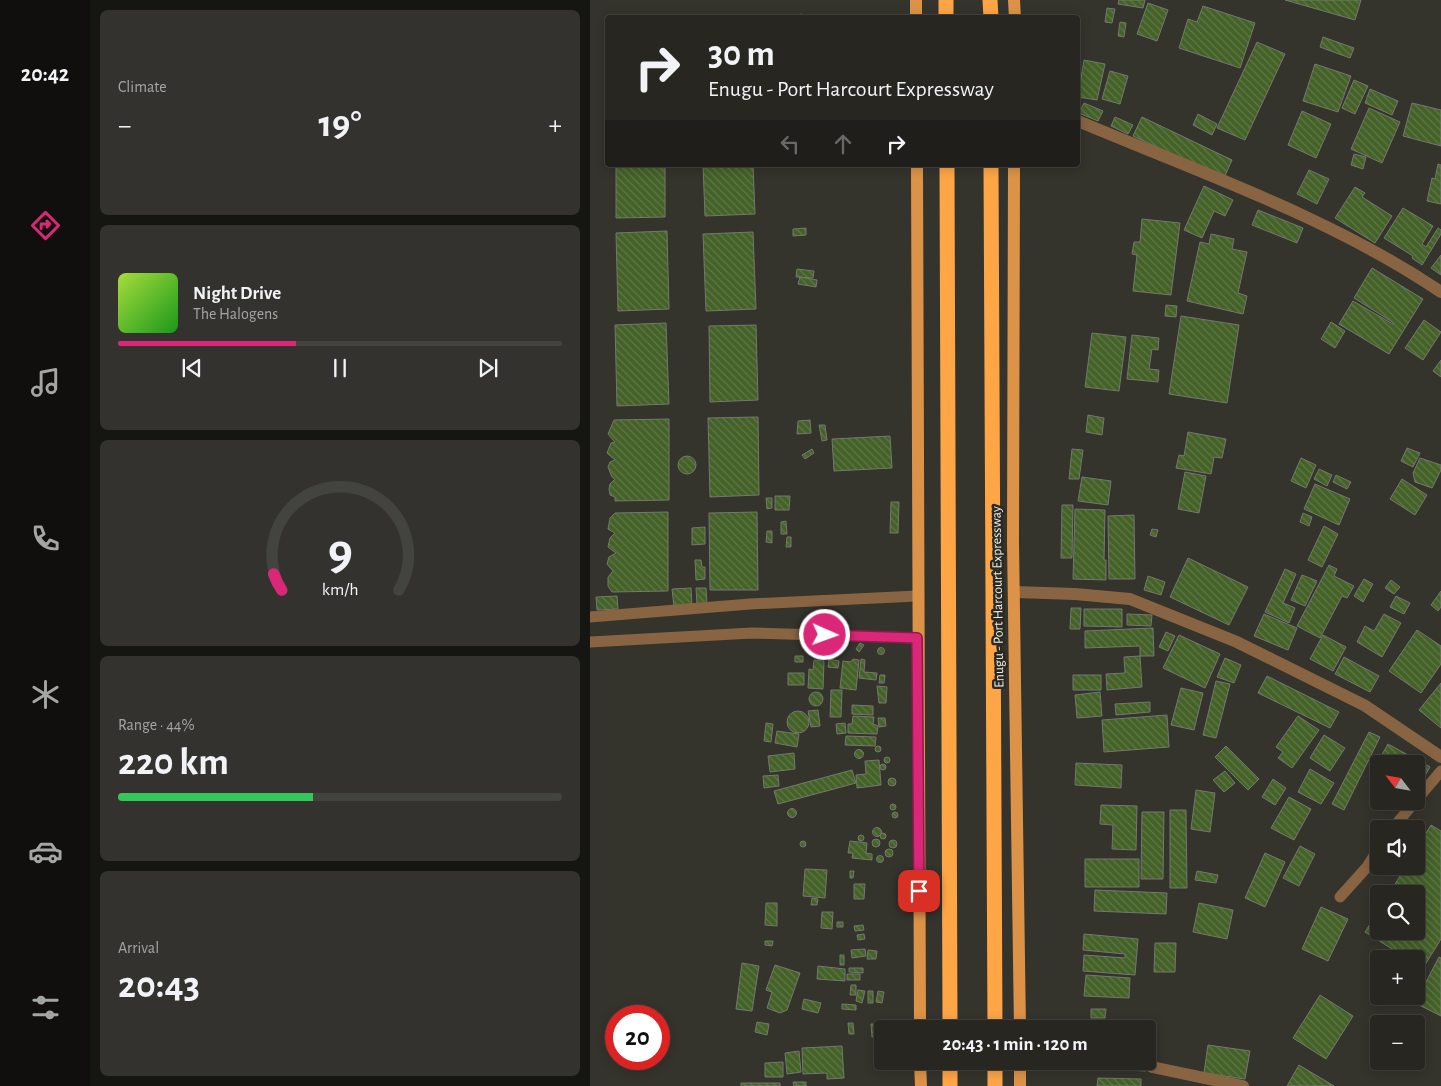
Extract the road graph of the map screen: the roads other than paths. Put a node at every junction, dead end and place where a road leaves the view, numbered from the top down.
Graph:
1 (916, 0) edge
2 (946, 0) edge
3 (990, 0) edge
4 (1014, 0) edge
5 (916, 15) edge
6 (946, 15) edge
7 (990, 15) edge
8 (1014, 15) edge
9 (1080, 122) edge
10 (917, 167) edge
11 (946, 167) edge
12 (991, 167) edge
13 (1014, 167) edge
14 (1441, 292) edge
15 (1015, 592) junction
16 (917, 596) junction
17 (590, 617) edge
18 (917, 638) junction
19 (590, 642) edge
20 (1441, 757) edge
21 (1441, 771) edge
22 (1400, 820) edge
23 (1370, 862) edge
24 (1340, 897) dead end
25 (920, 1020) edge
26 (950, 1020) edge
27 (995, 1020) edge
28 (1020, 1020) edge
29 (1156, 1068) edge
30 (920, 1070) edge
31 (950, 1070) edge
32 (995, 1070) edge
33 (1020, 1070) edge
34 (921, 1086) edge
35 (950, 1086) edge
36 (995, 1086) edge
37 (1020, 1086) edge
38 (1243, 1086) edge

1 - 5 main road
2 - 6 highway
3 - 7 highway
4 - 8 main road
9 - 14 street
10 - 16 main road
11 - 26 highway
12 - 27 highway, Enugu - Port Harcourt Expressway
13 - 15 main road, Enugu - Port Harcourt Expressway
15 - 20 street
15 - 28 main road, Enugu - Port Harcourt Expressway
16 - 17 lane
16 - 18 main road
18 - 19 lane
18 - 25 main road
21 - 22 lane
23 - 24 lane
29 - 38 street
30 - 34 main road
31 - 35 highway
32 - 36 highway
33 - 37 main road

